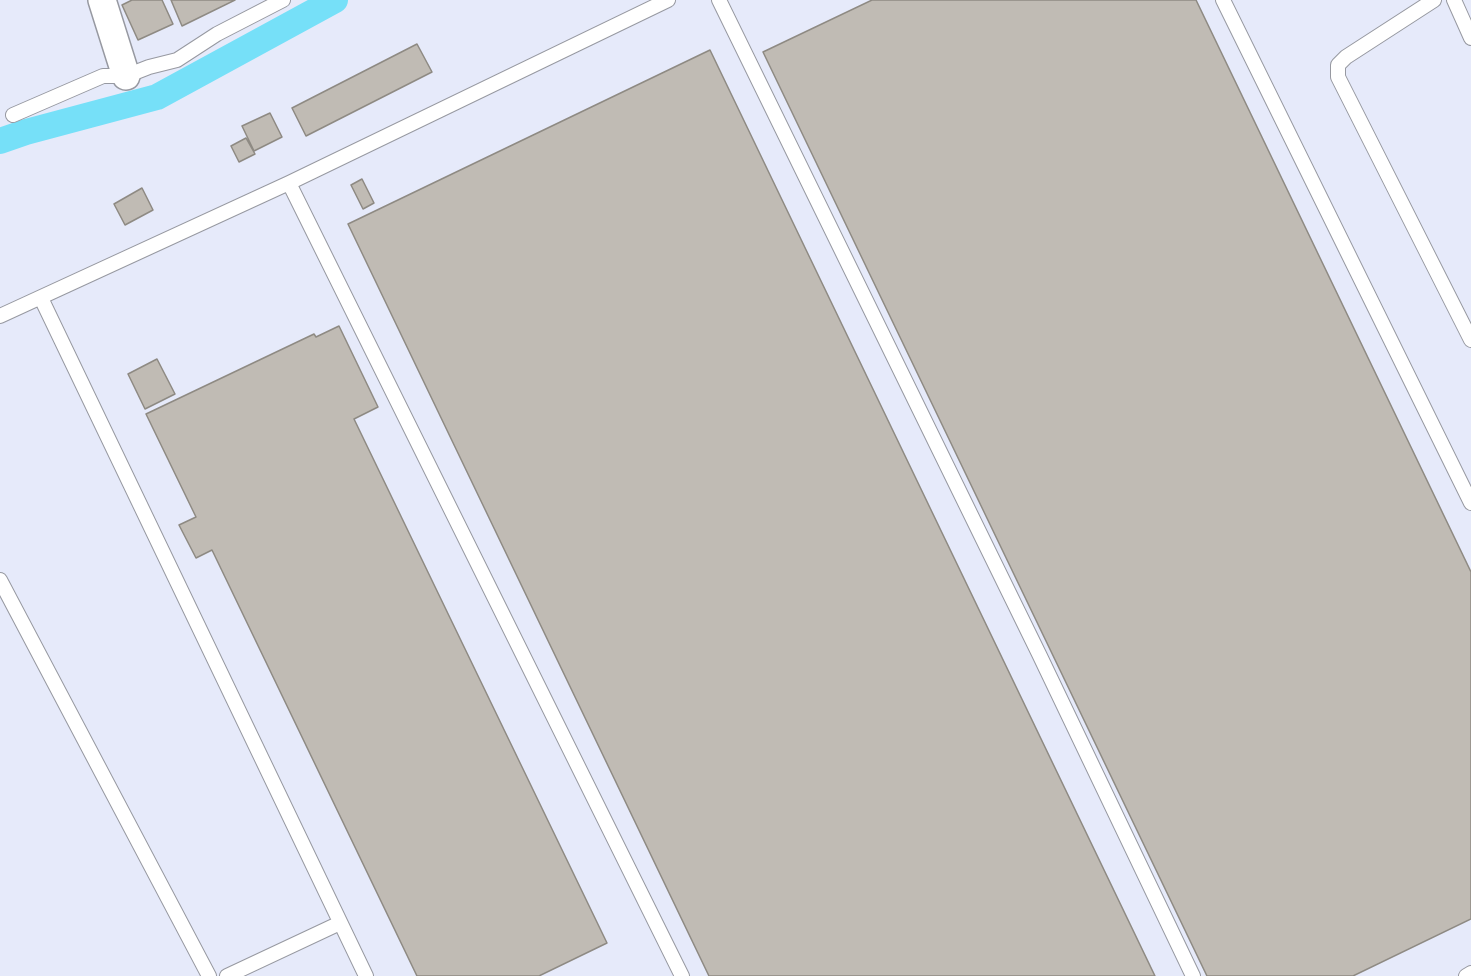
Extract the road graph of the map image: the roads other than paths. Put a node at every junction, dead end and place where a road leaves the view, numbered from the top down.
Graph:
1 (102, 0) edge
2 (283, 0) edge
3 (668, 0) edge
4 (719, 0) edge
5 (1223, 0) edge
6 (1434, 0) edge
7 (1454, 0) edge
8 (1471, 38) edge
9 (126, 76) junction
10 (13, 115) dead end
11 (289, 183) junction
12 (41, 298) junction
13 (0, 316) edge
14 (1471, 340) edge
15 (1471, 503) edge
16 (0, 580) edge
17 (340, 923) junction
18 (1471, 973) edge
19 (208, 976) edge
20 (227, 976) edge
21 (366, 976) edge
22 (682, 976) edge
23 (1194, 976) edge
24 (1466, 976) edge

1 - 9 street
2 - 9 lane
3 - 11 lane
4 - 23 lane
5 - 15 lane
6 - 14 lane
7 - 8 lane
9 - 10 lane
11 - 12 lane
11 - 22 lane
12 - 13 lane
12 - 17 lane
16 - 19 lane
17 - 20 lane
17 - 21 lane
18 - 24 lane

